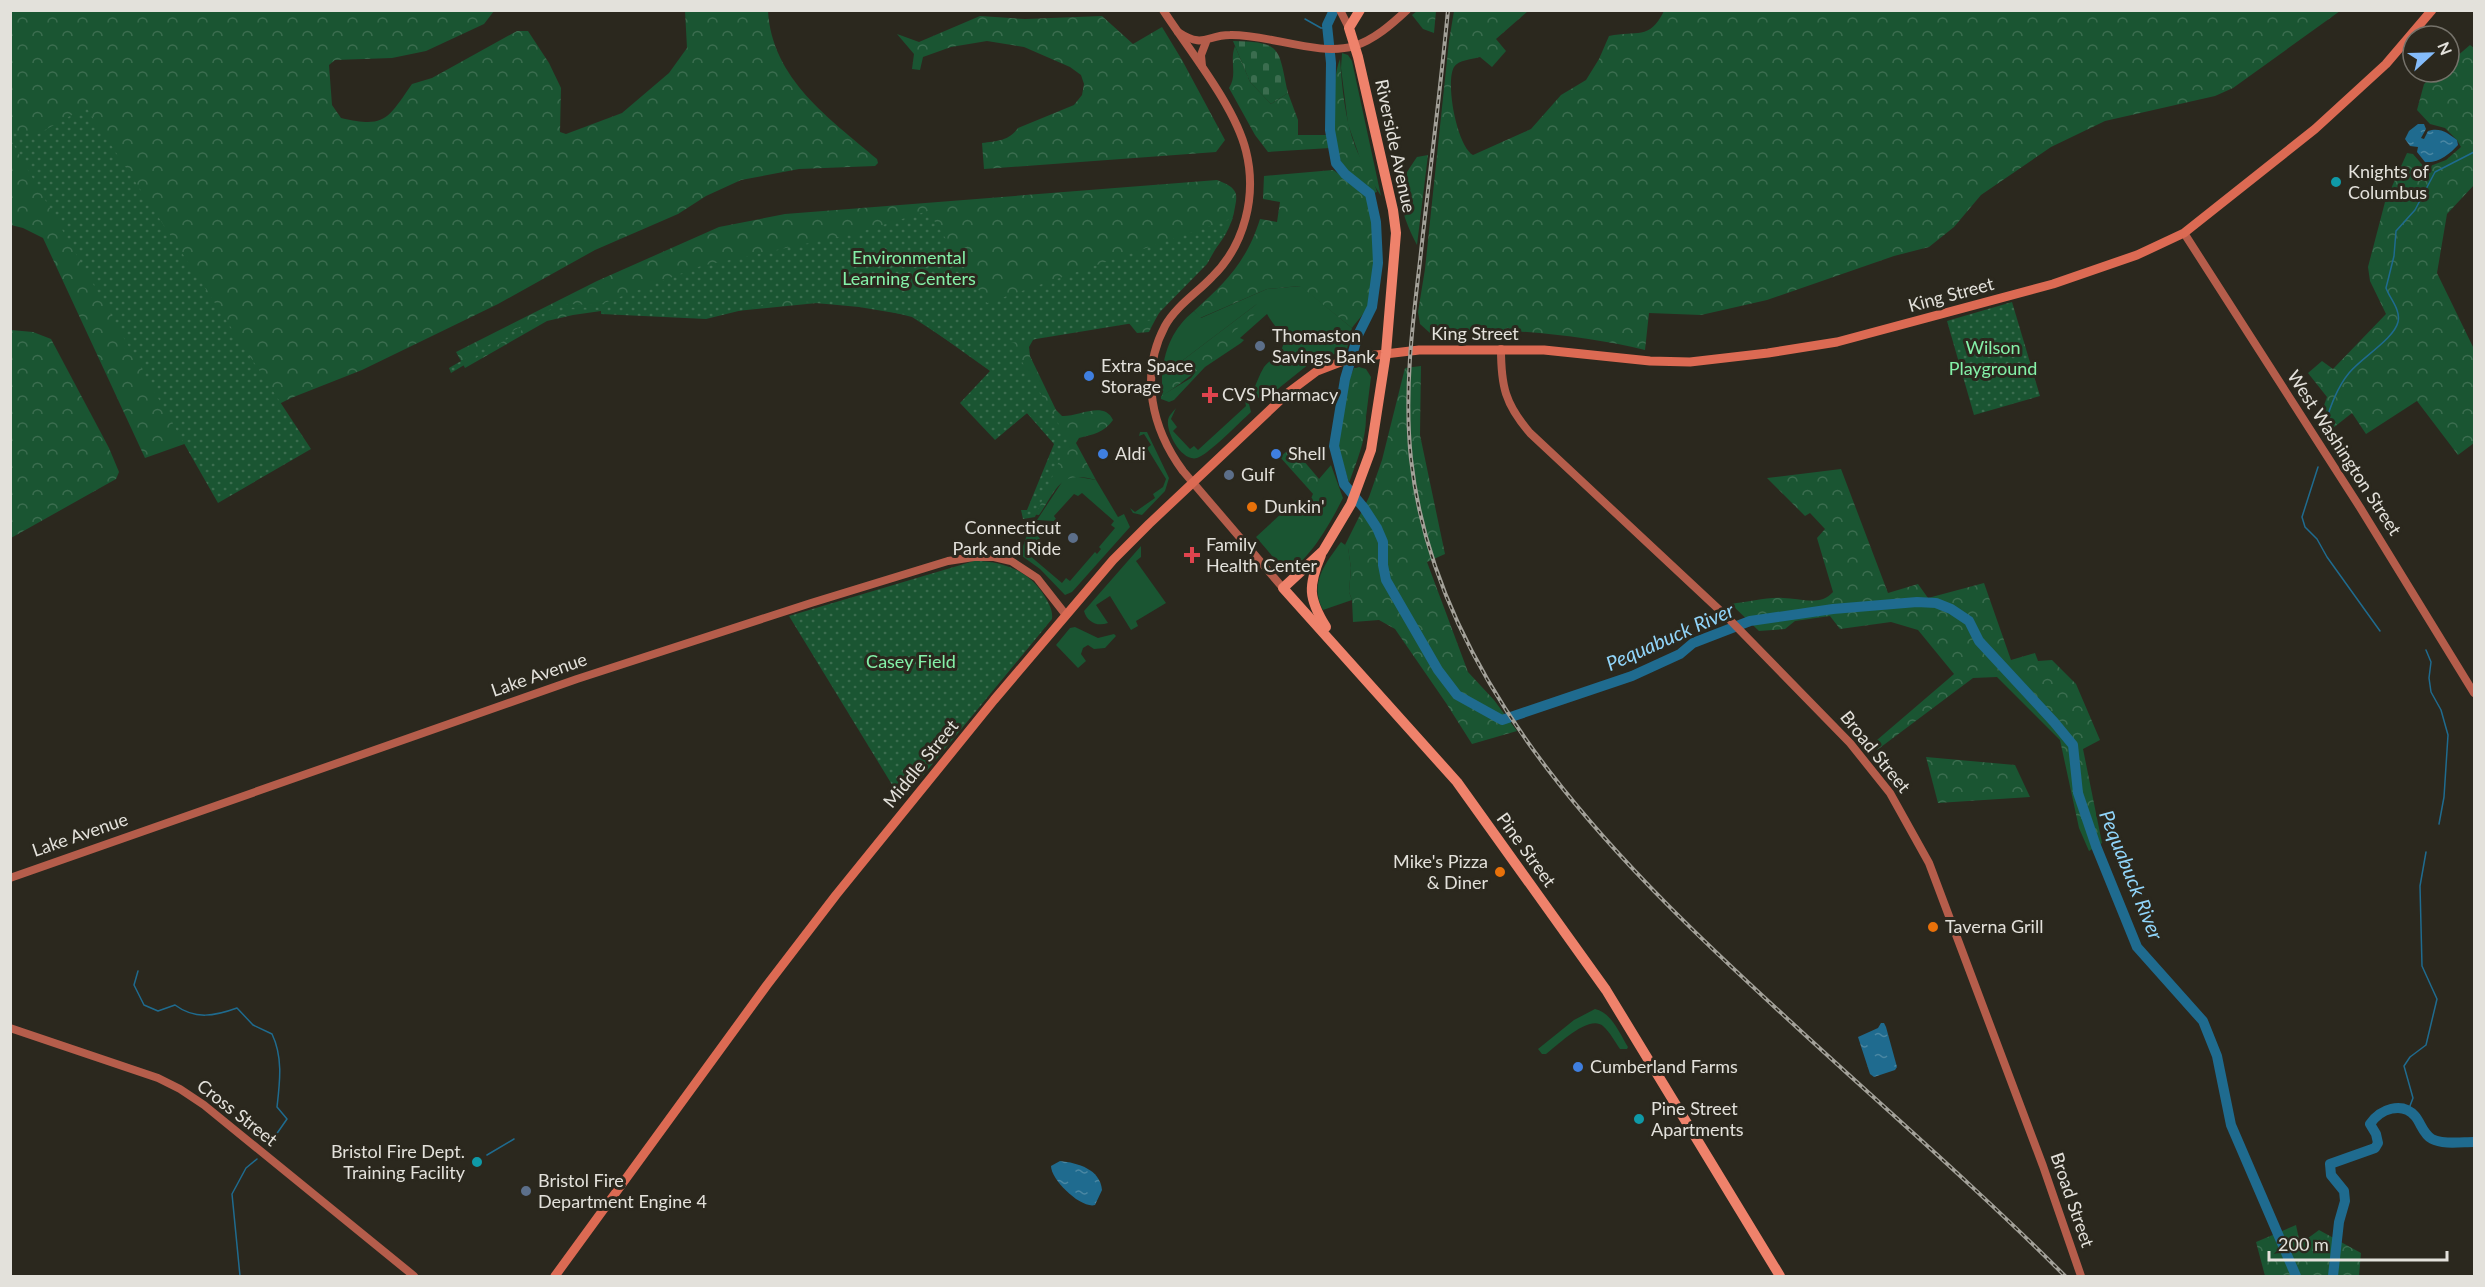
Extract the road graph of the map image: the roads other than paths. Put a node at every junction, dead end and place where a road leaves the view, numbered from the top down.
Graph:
1 (1163, 10) edge
2 (1340, 10) edge
3 (1360, 10) edge
4 (1407, 10) edge
5 (2432, 10) edge
6 (1349, 28) junction
7 (1176, 31) junction
8 (1206, 42) junction
9 (1355, 46) junction
10 (1202, 70) junction
11 (2184, 233) junction
12 (1502, 349) junction
13 (1386, 353) junction
14 (1192, 483) junction
15 (1323, 551) junction
16 (1283, 588) junction
17 (1066, 615) junction
18 (1336, 646) junction
19 (2475, 693) edge
20 (10, 878) edge
21 (10, 1028) edge
22 (414, 1276) edge
23 (555, 1276) edge
24 (1780, 1276) edge
25 (2081, 1276) edge

1 - 7 main road, Pine Street
2 - 6 main road
3 - 6 highway
4 - 9 main road
5 - 11 main road, King Street
6 - 9 highway, Riverside Avenue
7 - 8 main road
7 - 10 main road, Pine Street
8 - 9 main road
8 - 10 main road
9 - 13 highway, Riverside Avenue
10 - 14 main road, Pine Street
11 - 12 main road, King Street
11 - 19 main road, West Washington Street
12 - 13 main road, King Street
12 - 25 main road, Broad Street
13 - 14 main road, Middle Street
13 - 15 highway, Riverside Avenue
14 - 16 main road, Pine Street
14 - 17 main road, Middle Street
15 - 16 highway, Riverside Avenue
15 - 18 highway
16 - 18 highway, Pine Street
17 - 20 main road, Lake Avenue
17 - 23 main road, Middle Street
18 - 24 highway, Pine Street
21 - 22 main road, Cross Street

